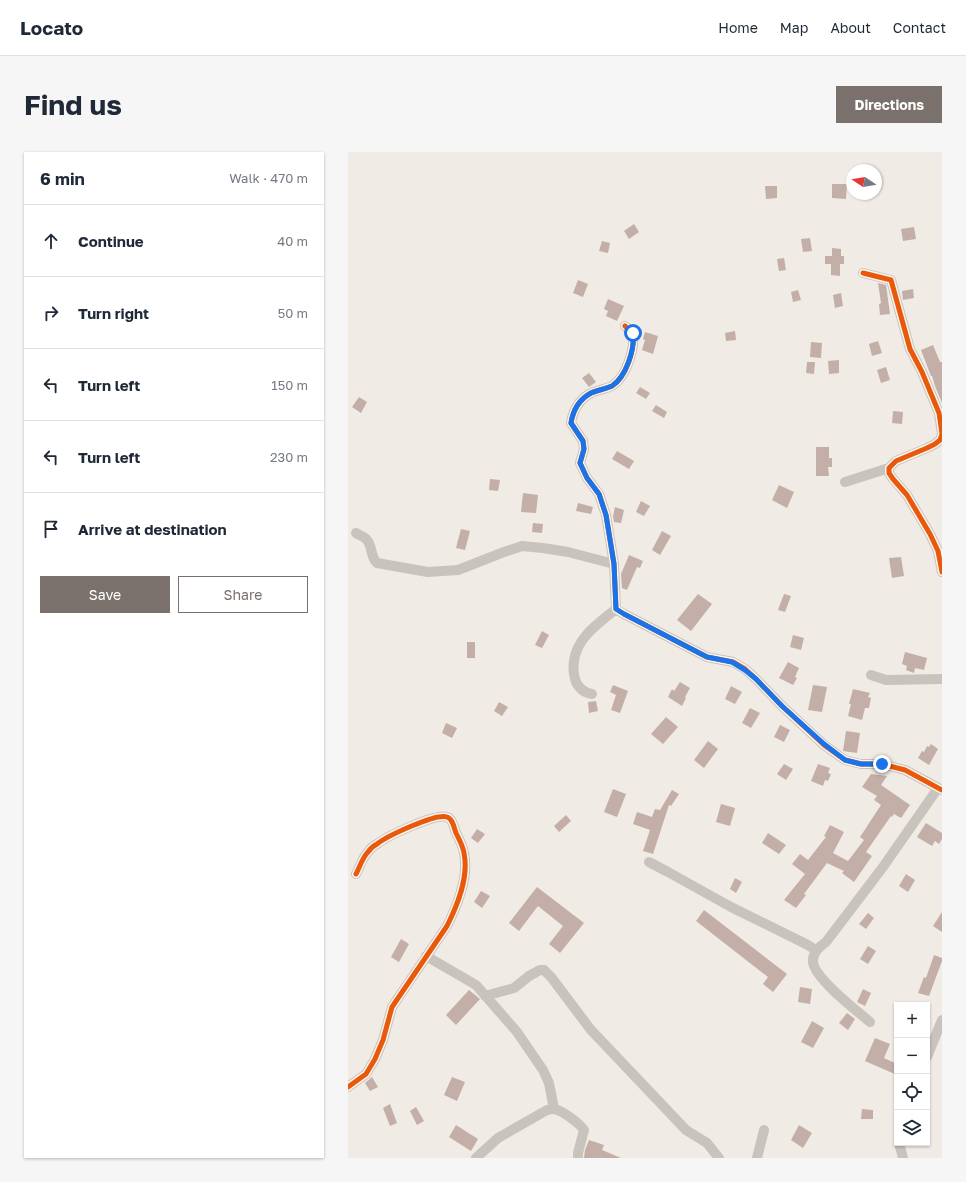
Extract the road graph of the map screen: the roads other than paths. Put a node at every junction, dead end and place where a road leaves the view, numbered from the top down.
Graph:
1 (863, 273) dead end
2 (625, 326) dead end
3 (889, 468) junction
4 (845, 482) dead end
5 (356, 533) dead end
6 (940, 551) edge
7 (614, 564) junction
8 (942, 572) edge
9 (616, 609) junction
10 (871, 675) dead end
11 (942, 679) edge
12 (592, 694) dead end
13 (940, 789) edge
14 (649, 862) dead end
15 (356, 874) dead end
16 (816, 950) junction
17 (426, 956) junction
18 (485, 996) junction
19 (942, 1020) edge
20 (870, 1022) dead end
21 (930, 1050) edge
22 (348, 1087) edge
23 (554, 1109) junction
24 (764, 1130) dead end
25 (900, 1146) edge
26 (476, 1158) edge
27 (578, 1158) edge
28 (719, 1158) edge
29 (756, 1158) edge
30 (902, 1158) edge

1 - 3 street
2 - 7 street
3 - 4 street
3 - 6 street
5 - 7 street
6 - 8 street
7 - 9 street
9 - 12 street
9 - 13 street
10 - 11 street
13 - 16 street
14 - 16 street
15 - 17 street
16 - 20 street
17 - 18 street
17 - 22 street
18 - 23 street
18 - 28 street
19 - 21 street
23 - 26 street
23 - 27 street
24 - 29 street
25 - 30 street

